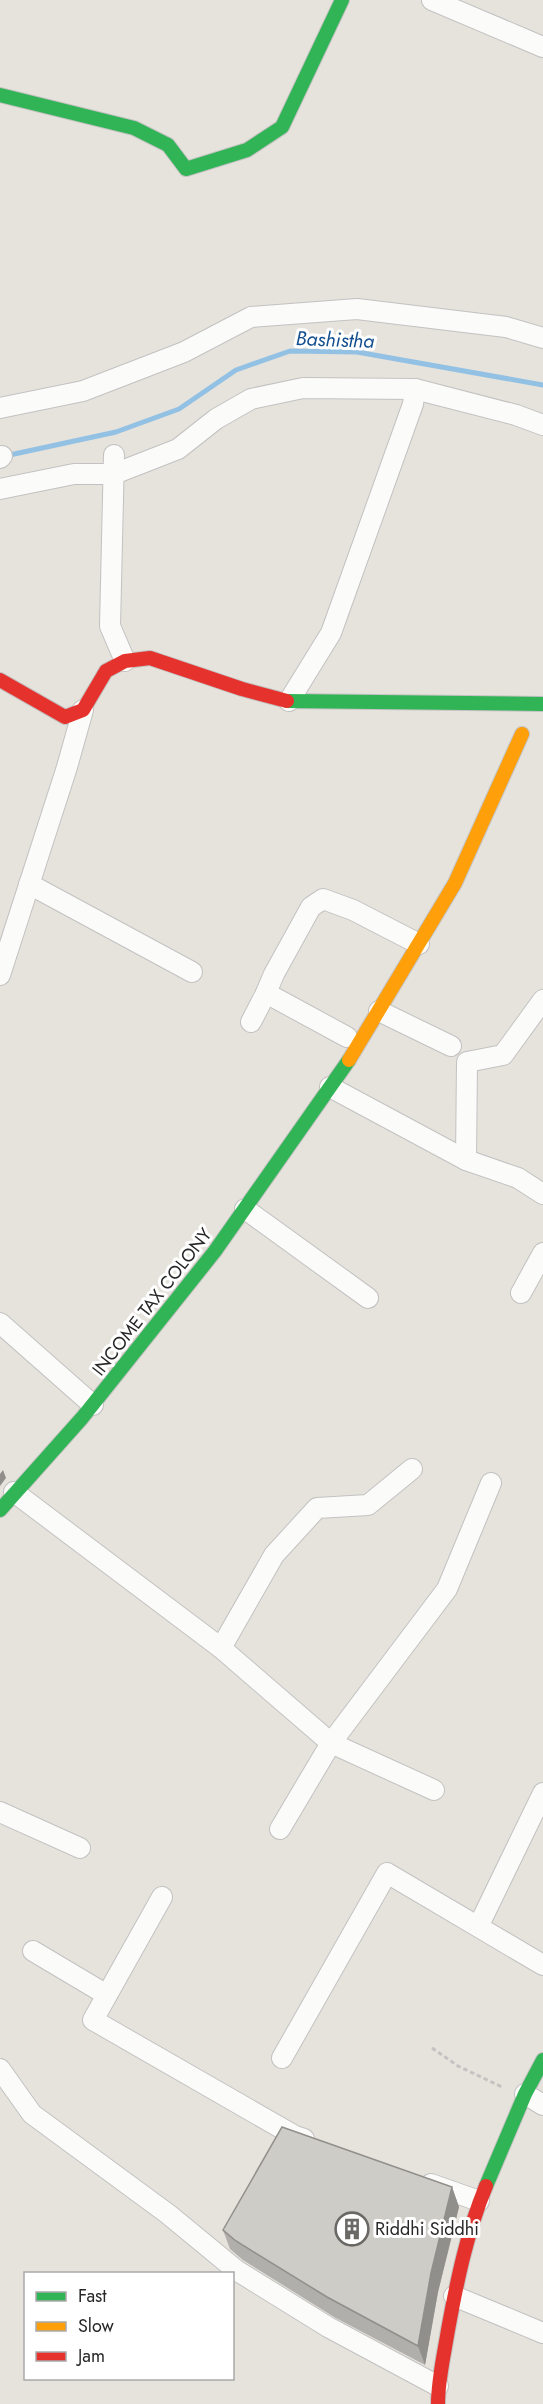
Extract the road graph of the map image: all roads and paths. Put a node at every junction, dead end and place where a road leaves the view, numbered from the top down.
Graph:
1 (342, 0) edge
2 (432, 0) edge
3 (543, 47) edge
4 (0, 94) edge
5 (543, 338) edge
6 (416, 389) junction
7 (0, 408) edge
8 (543, 424) edge
9 (114, 464) junction
10 (0, 489) edge
11 (125, 661) junction
12 (0, 680) edge
13 (289, 701) junction
14 (542, 702) edge
15 (83, 710) junction
16 (522, 734) dead end
17 (29, 884) junction
18 (419, 944) junction
19 (192, 972) dead end
20 (0, 975) edge
21 (266, 993) junction
22 (543, 1000) edge
23 (379, 1011) junction
24 (251, 1022) dead end
25 (347, 1037) dead end
26 (451, 1046) dead end
27 (330, 1087) junction
28 (466, 1160) junction
29 (543, 1194) edge
30 (245, 1209) junction
31 (543, 1253) edge
32 (521, 1293) dead end
33 (368, 1298) dead end
34 (0, 1323) edge
35 (93, 1405) junction
36 (411, 1469) dead end
37 (491, 1483) dead end
38 (14, 1492) junction
39 (0, 1510) edge
40 (221, 1648) junction
41 (331, 1743) junction
42 (434, 1790) dead end
43 (543, 1793) edge
44 (0, 1812) edge
45 (280, 1829) dead end
46 (80, 1848) dead end
47 (162, 1897) dead end
48 (478, 1925) junction
49 (33, 1951) dead end
50 (543, 1965) edge
51 (107, 1995) junction
52 (432, 2048) dead end
53 (282, 2058) dead end
54 (543, 2060) edge
55 (0, 2069) edge
56 (505, 2088) dead end
57 (525, 2094) junction
58 (543, 2105) edge
59 (316, 2144) edge
60 (414, 2178) edge
61 (479, 2201) junction
62 (454, 2296) junction
63 (543, 2333) edge
64 (438, 2395) edge

1 - 4 street
2 - 3 street
5 - 7 street
6 - 8 street
6 - 9 street
6 - 13 street
9 - 10 street
9 - 11 street
11 - 13 street
11 - 15 street
12 - 15 street
13 - 14 street
15 - 17 street
16 - 18 street, INCOME TAX COLONY
17 - 19 street
17 - 20 street
18 - 21 street
18 - 23 street, INCOME TAX COLONY
21 - 24 street
21 - 25 street
22 - 28 street
23 - 26 street
23 - 27 street, INCOME TAX COLONY
27 - 28 street
27 - 30 street, INCOME TAX COLONY
28 - 29 street
30 - 33 street
30 - 35 street, INCOME TAX COLONY
31 - 32 street
34 - 35 street
35 - 38 street, INCOME TAX COLONY
36 - 40 street
37 - 41 street
38 - 39 street, INCOME TAX COLONY
38 - 40 street
40 - 41 street
41 - 42 street
41 - 45 street
43 - 48 street
44 - 46 street
47 - 51 street
48 - 50 street
48 - 53 street
49 - 51 street
51 - 59 street
52 - 56 path
54 - 57 street
55 - 64 street
57 - 58 street
57 - 61 street
60 - 61 street
61 - 62 street
62 - 63 street
62 - 64 street

